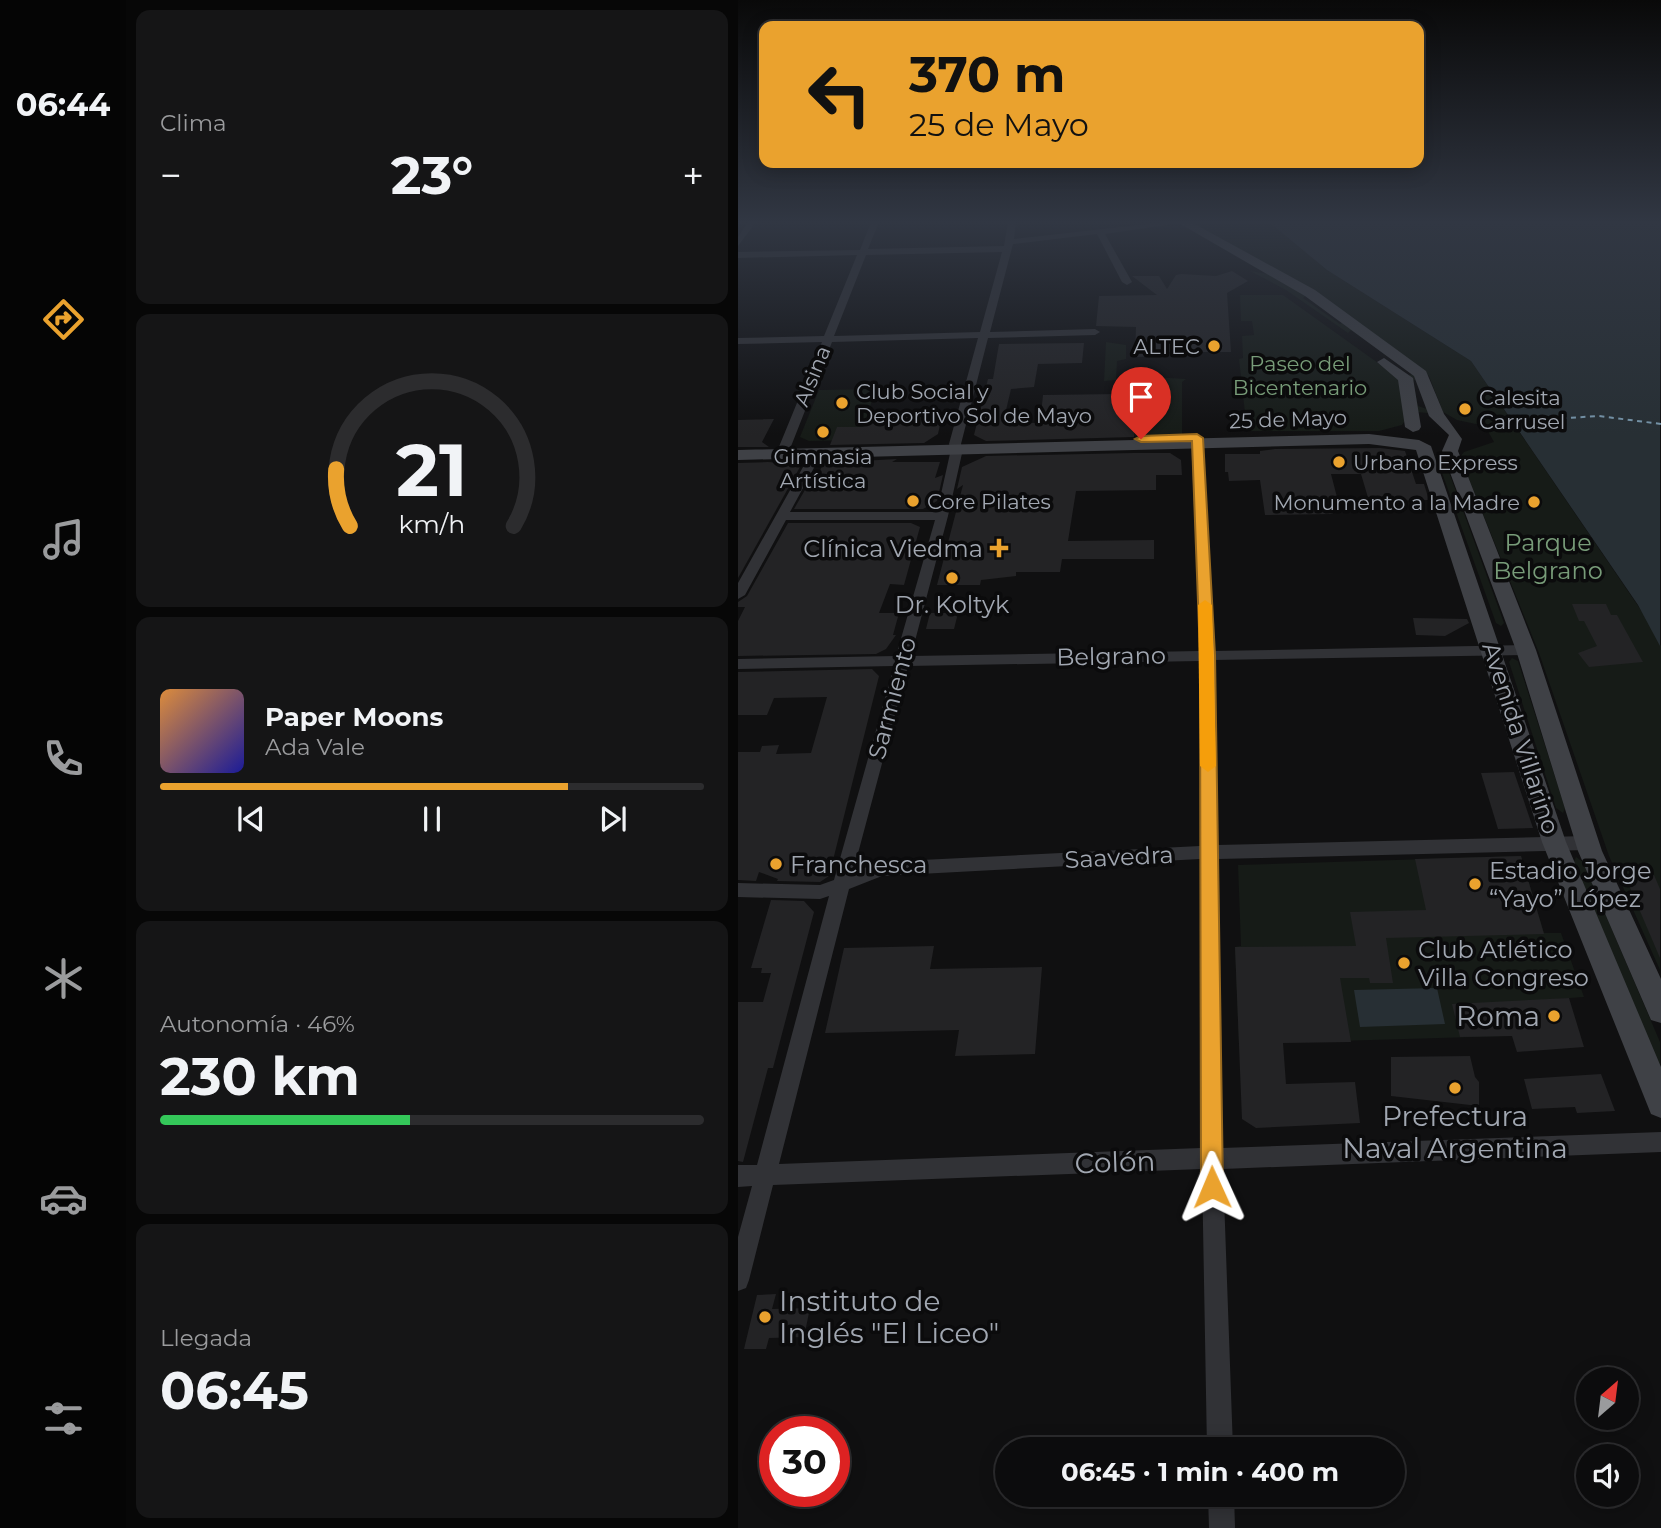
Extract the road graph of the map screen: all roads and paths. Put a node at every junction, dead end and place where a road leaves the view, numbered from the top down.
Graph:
1 (846, 293) edge
2 (994, 293) edge
3 (1286, 293) edge
4 (1310, 293) edge
5 (1095, 332) dead end
6 (982, 335) junction
7 (828, 338) junction
8 (738, 341) edge
9 (1452, 435) junction
10 (1417, 436) junction
11 (1197, 441) junction
12 (956, 447) junction
13 (738, 449) edge
14 (783, 451) junction
15 (816, 453) junction
16 (738, 455) edge
17 (782, 516) junction
18 (942, 516) junction
19 (738, 595) edge
20 (1493, 650) junction
21 (1526, 650) junction
22 (1207, 655) junction
23 (902, 659) junction
24 (738, 664) edge
25 (1554, 842) junction
26 (1587, 843) junction
27 (1208, 852) junction
28 (841, 884) junction
29 (738, 890) edge
30 (1660, 1011) edge
31 (1660, 1104) edge
32 (1660, 1142) edge
33 (1212, 1159) junction
34 (767, 1175) junction
35 (738, 1176) edge
36 (738, 1280) edge
37 (1220, 1437) edge
38 (1221, 1507) edge
39 (1222, 1528) edge

1 - 7 street, Alsina
2 - 6 street, Sarmiento
3 - 10 main road, Avenida Villarino
4 - 9 main road, Avenida Villarino
5 - 6 street
6 - 7 street
6 - 12 street, Sarmiento
7 - 8 street
7 - 14 street, Alsina
9 - 10 main road, 25 de Mayo
9 - 10 main road, 25 de Mayo
9 - 21 main road, Avenida Villarino
10 - 11 main road, 25 de Mayo
10 - 20 main road, Avenida Villarino
11 - 12 main road, 25 de Mayo
11 - 22 street
12 - 14 main road, 25 de Mayo
12 - 15 main road, 25 de Mayo
12 - 18 street, Sarmiento
13 - 14 main road, 25 de Mayo
14 - 15 main road, 25 de Mayo
14 - 16 main road, 25 de Mayo
15 - 17 street
17 - 18 street
17 - 19 street
18 - 23 street, Sarmiento
20 - 21 street, Belgrano
20 - 22 street, Belgrano
20 - 25 main road, Avenida Villarino
21 - 26 main road, Avenida Villarino
22 - 23 street, Belgrano
22 - 27 street
23 - 24 street, Belgrano
23 - 28 street, Sarmiento
25 - 26 street, Saavedra
25 - 27 street, Saavedra
25 - 31 main road, Avenida Villarino
26 - 30 main road, Avenida Villarino
27 - 28 street, Saavedra
27 - 33 street
28 - 29 street, Saavedra
28 - 34 street, Sarmiento
32 - 33 street, Colón
33 - 34 street, Colón
33 - 37 street
34 - 35 street, Colón
34 - 36 street, Sarmiento
38 - 39 street

